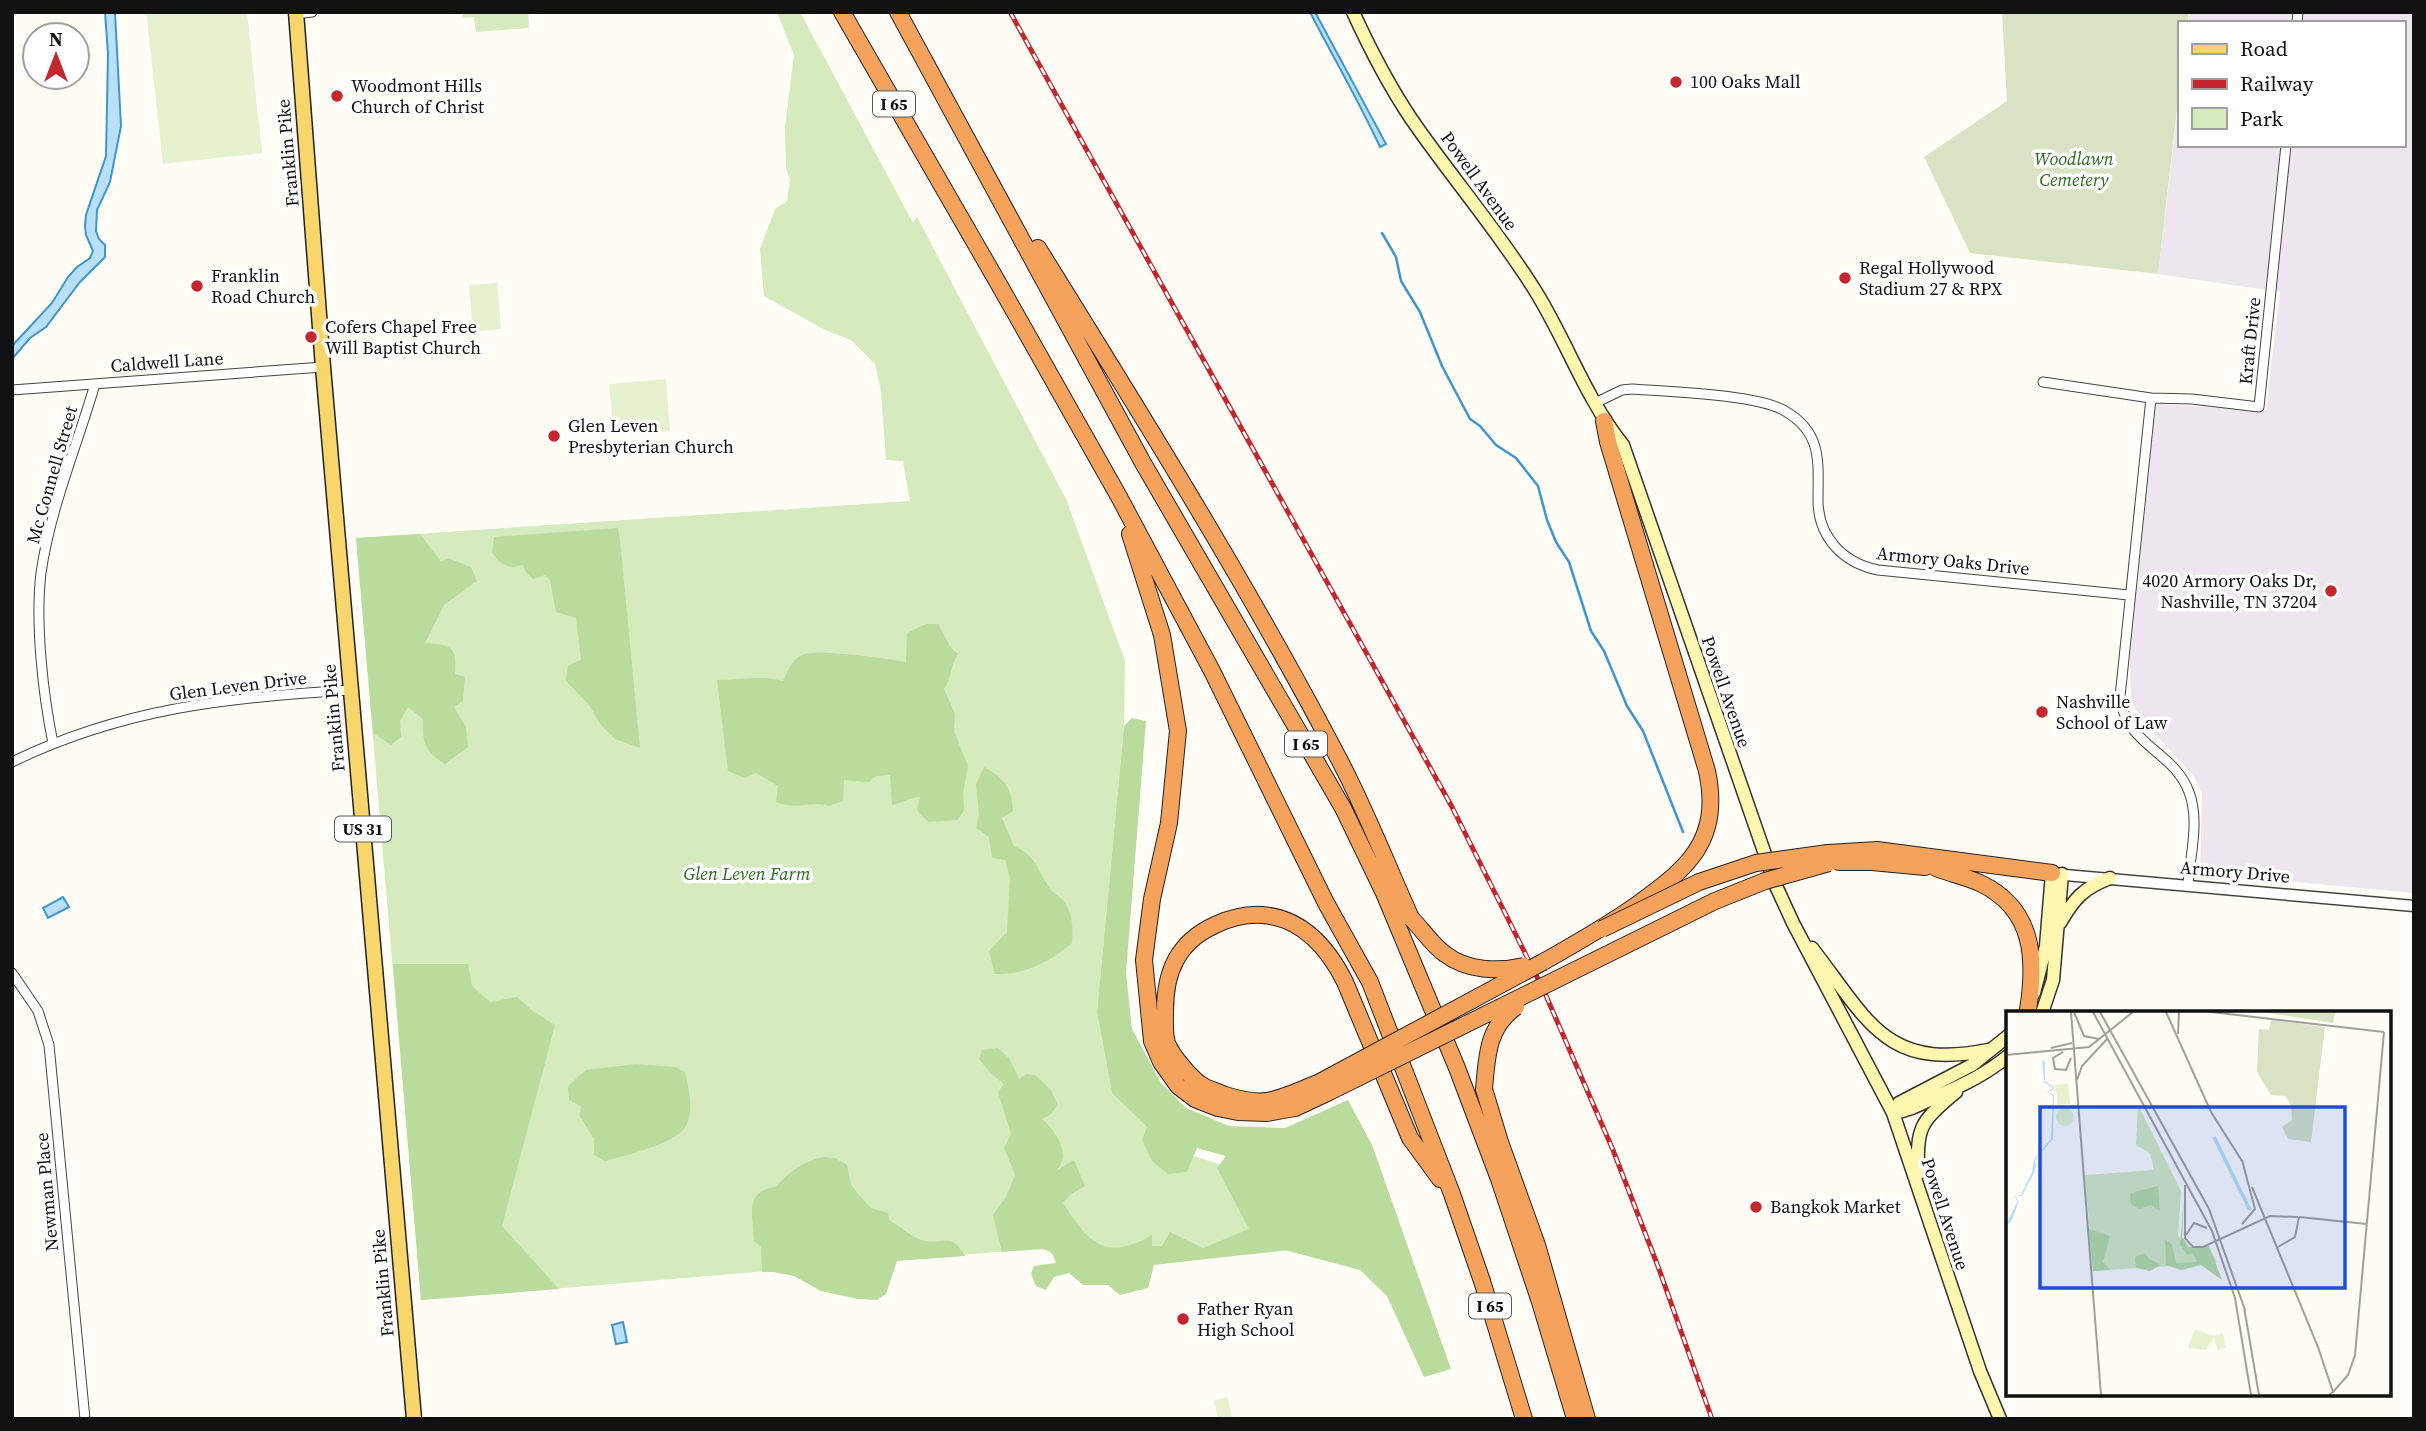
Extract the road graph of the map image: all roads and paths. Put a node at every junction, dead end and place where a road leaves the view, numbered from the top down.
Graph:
1 (312, 12) edge
2 (842, 12) edge
3 (898, 12) edge
4 (1353, 12) edge
5 (295, 13) edge
6 (951, 109) junction
7 (2286, 147) edge
8 (323, 367) junction
9 (2043, 382) dead end
10 (95, 384) junction
11 (12, 390) edge
12 (2151, 398) junction
13 (1595, 403) junction
14 (1604, 421) junction
15 (1118, 495) junction
16 (2129, 595) junction
17 (351, 690) junction
18 (53, 743) junction
19 (12, 762) edge
20 (1829, 858) junction
21 (1936, 868) junction
22 (2057, 874) junction
23 (2110, 878) junction
24 (2188, 885) junction
25 (2414, 906) edge
26 (1793, 923) junction
27 (2058, 926) junction
28 (1602, 929) junction
29 (1543, 962) junction
30 (12, 973) edge
31 (1552, 982) junction
32 (2032, 1011) edge
33 (2032, 1011) edge
34 (2033, 1011) edge
35 (2006, 1037) edge
36 (1988, 1050) junction
37 (2006, 1058) edge
38 (1962, 1087) junction
39 (1322, 1088) junction
40 (1893, 1113) junction
41 (1918, 1188) junction
42 (1452, 1194) junction
43 (85, 1419) edge
44 (414, 1419) edge
45 (1524, 1419) edge
46 (1575, 1419) edge
47 (1587, 1419) edge
48 (2000, 1419) edge

1 - 5 street
2 - 15 highway, I 65
3 - 6 highway, I 65
4 - 13 main road, Powell Avenue
5 - 8 main road, Franklin Pike / US 31
6 - 29 highway, bridge
6 - 46 highway, I 65
7 - 12 street, Kraft Drive
8 - 10 street, Caldwell Lane
8 - 17 main road, Franklin Pike / US 31
9 - 12 street, Kraft Drive
10 - 11 street, Caldwell Lane
10 - 18 street, Mc Connell Street
12 - 16 street
13 - 14 main road, Powell Avenue
13 - 16 street, Armory Oaks Drive
14 - 26 main road, Powell Avenue
14 - 28 highway, bridge
15 - 39 highway
15 - 42 highway, I 65
16 - 24 street
17 - 18 street, Glen Leven Drive
17 - 44 main road, Franklin Pike / US 31
18 - 19 street, Glen Leven Drive
20 - 21 highway
20 - 22 highway
20 - 28 highway, bridge
20 - 31 highway, bridge
21 - 22 highway
21 - 32 highway
22 - 23 street, Armory Drive
22 - 27 main road
22 - 33 main road
23 - 24 street, Armory Drive
23 - 27 main road
24 - 25 street, Armory Drive
26 - 36 main road
26 - 40 main road, Powell Avenue
27 - 34 main road
28 - 29 highway
29 - 39 highway, bridge
30 - 43 street, Newman Place
31 - 39 highway, bridge
31 - 47 highway, bridge
35 - 36 main road
36 - 40 main road
37 - 38 main road
38 - 40 main road
38 - 41 main road
39 - 42 highway
40 - 41 main road, Powell Avenue
41 - 48 main road, Powell Avenue
42 - 45 highway, I 65

